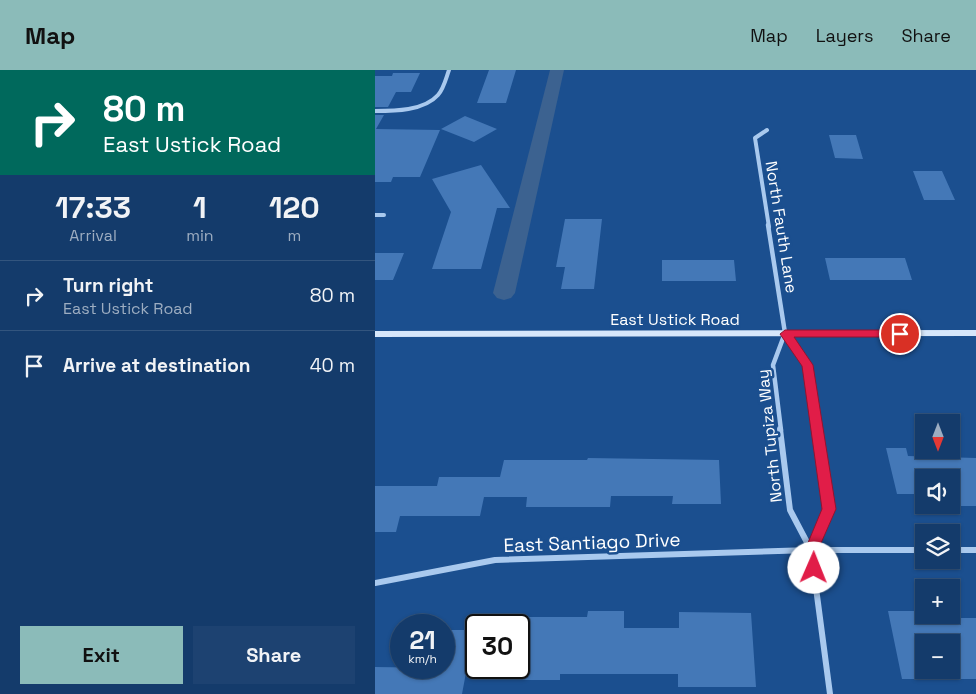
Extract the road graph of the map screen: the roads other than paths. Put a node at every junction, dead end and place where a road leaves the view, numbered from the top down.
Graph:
1 (449, 70) edge
2 (375, 110) edge
3 (767, 130) dead end
4 (375, 215) edge
5 (384, 215) dead end
6 (375, 334) edge
7 (785, 334) junction
8 (976, 334) edge
9 (811, 550) junction
10 (915, 550) edge
11 (960, 550) edge
12 (976, 550) edge
13 (375, 583) edge
14 (830, 694) edge

1 - 2 street
3 - 7 street, North Fauth Lane
4 - 5 street
6 - 7 main road, East Ustick Road
7 - 8 main road, East Ustick Road
7 - 9 street, North Tupiza Way
7 - 9 street
9 - 10 street, East Santiago Drive
9 - 13 street, East Santiago Drive
9 - 14 street, North Tupiza Way
11 - 12 street

